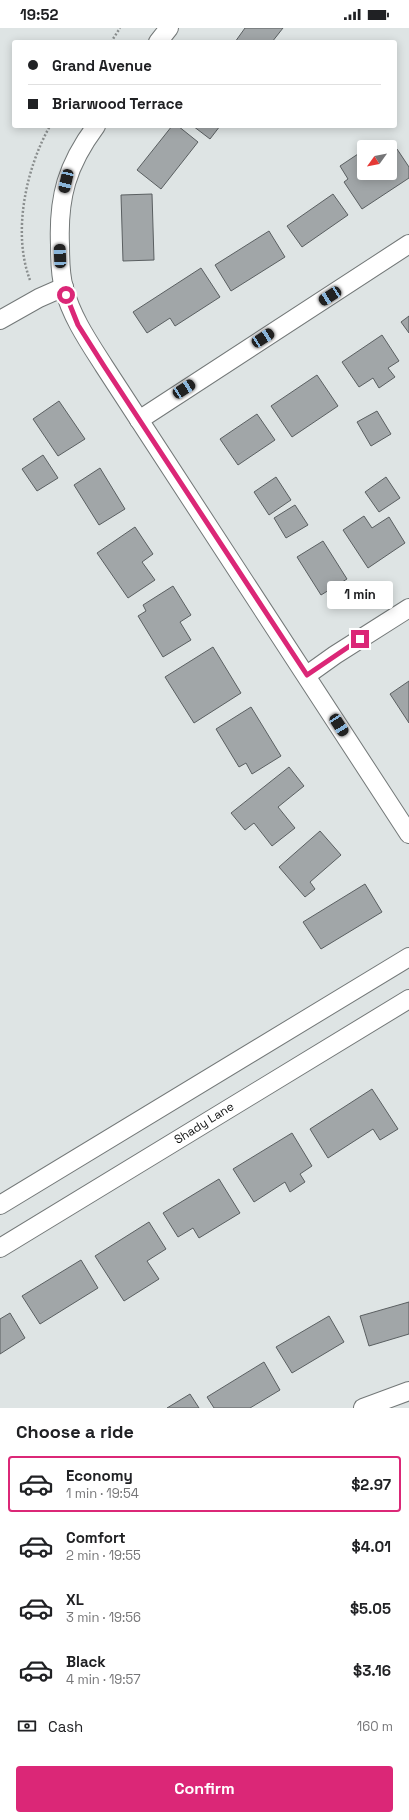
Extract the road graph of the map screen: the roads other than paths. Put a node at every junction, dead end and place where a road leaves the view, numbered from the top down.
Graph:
1 (169, 28) edge
2 (160, 40) edge
3 (95, 128) edge
4 (409, 244) edge
5 (64, 287) junction
6 (0, 320) edge
7 (139, 420) junction
8 (409, 608) edge
9 (307, 675) junction
10 (409, 834) edge
11 (409, 957) edge
12 (409, 999) edge
13 (0, 1205) edge
14 (0, 1248) edge
15 (409, 1391) edge
16 (363, 1408) edge

1 - 2 street
3 - 5 street
4 - 7 street
5 - 6 street
5 - 7 street
7 - 9 street
8 - 9 street
9 - 10 street
11 - 13 street
12 - 14 street, Shady Lane
15 - 16 street

